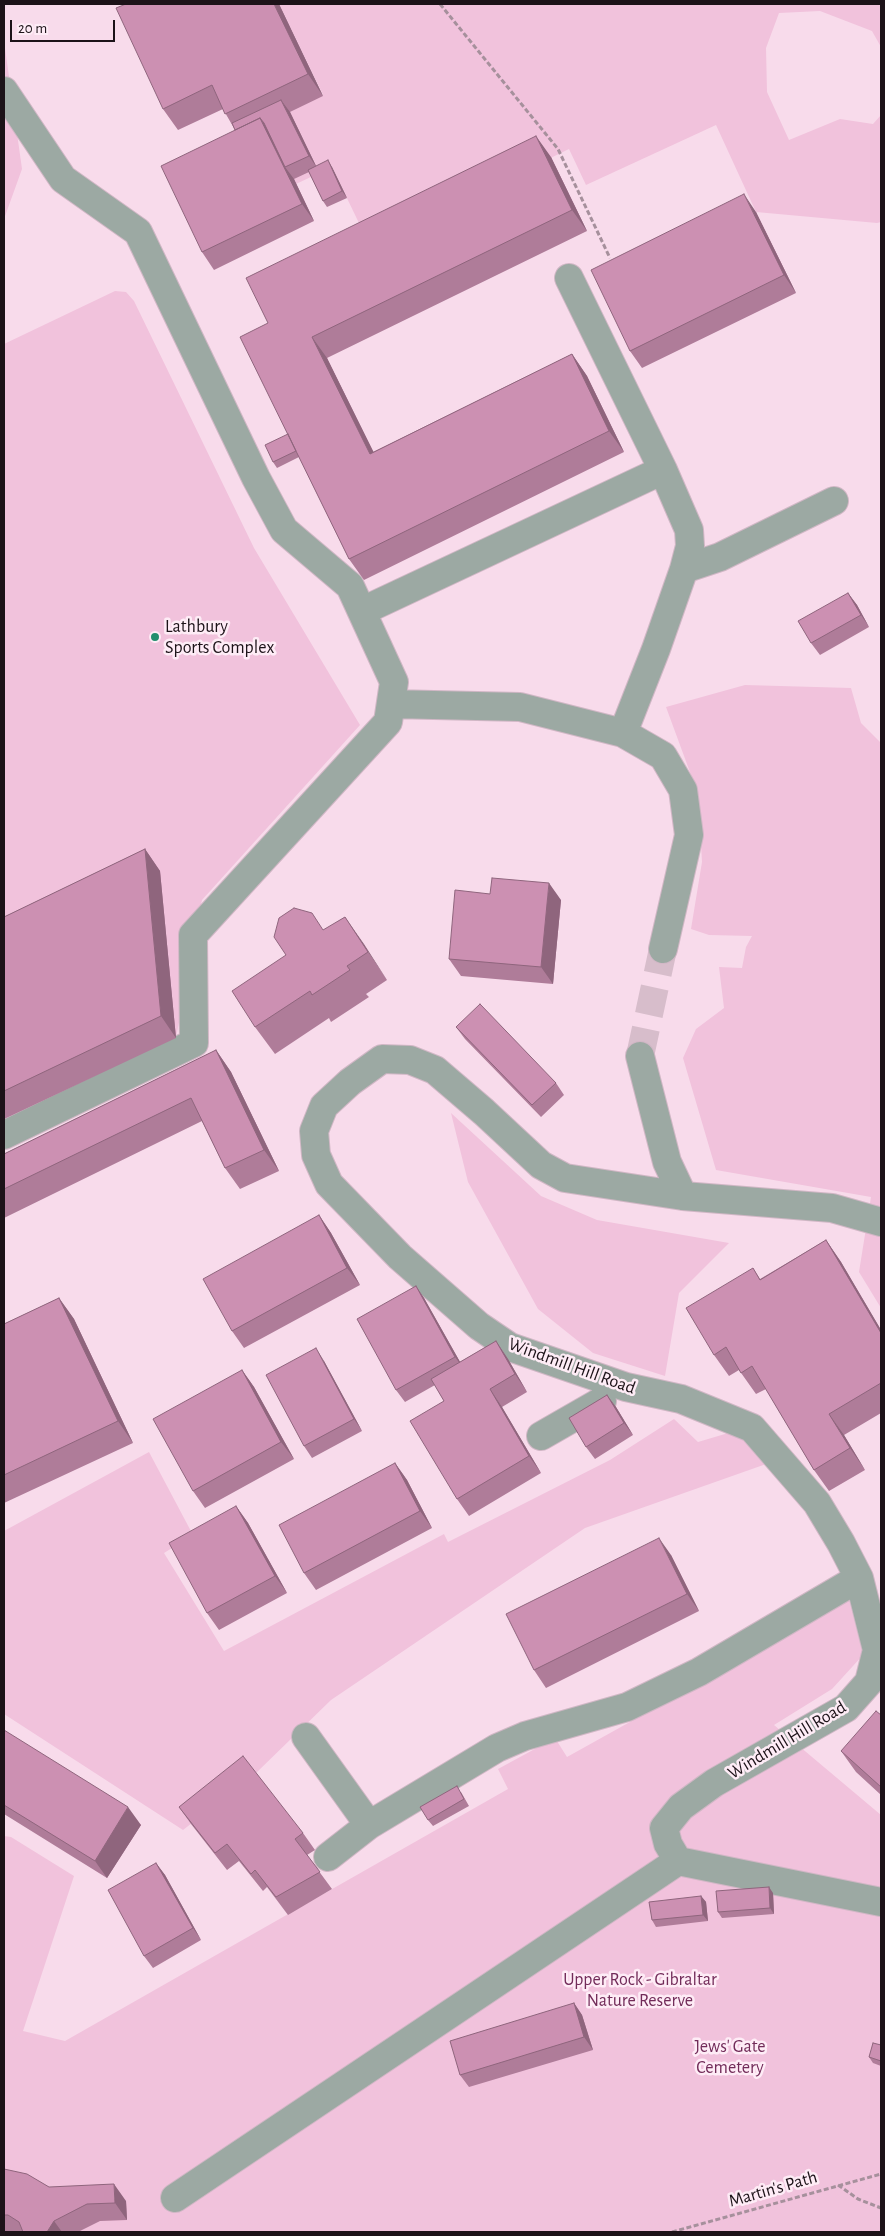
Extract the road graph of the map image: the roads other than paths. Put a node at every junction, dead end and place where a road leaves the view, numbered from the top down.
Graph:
1 (4, 91) edge
2 (569, 278) dead end
3 (663, 470) junction
4 (834, 501) dead end
5 (684, 569) junction
6 (371, 607) dead end
7 (390, 704) junction
8 (623, 733) junction
9 (663, 949) tunnel mouth
10 (640, 1056) tunnel mouth
11 (4, 1135) edge
12 (683, 1196) junction
13 (881, 1222) edge
14 (626, 1387) junction
15 (541, 1436) dead end
16 (859, 1578) junction
17 (306, 1737) dead end
18 (369, 1825) junction
19 (328, 1857) dead end
20 (678, 1861) junction
21 (881, 1902) edge
22 (175, 2198) dead end

1 - 7 street
2 - 3 street
3 - 5 street
3 - 6 street
4 - 5 street
5 - 8 street
7 - 8 street
7 - 11 street
8 - 9 street
10 - 12 street
12 - 13 street, Windmill Hill Road
12 - 14 street, Windmill Hill Road
14 - 15 street
14 - 16 street, Windmill Hill Road
16 - 18 street
16 - 20 street, Windmill Hill Road
17 - 18 street
18 - 19 street
20 - 21 street
20 - 22 street

